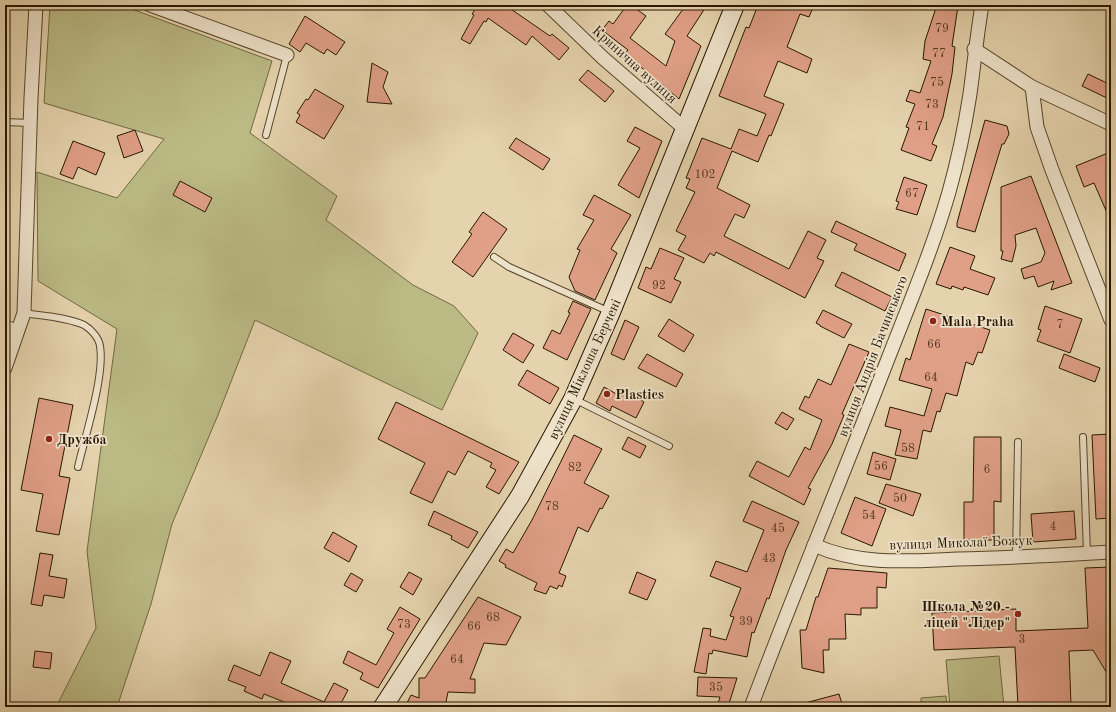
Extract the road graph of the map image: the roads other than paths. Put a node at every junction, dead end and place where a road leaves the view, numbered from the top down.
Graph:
1 (36, 5) edge
2 (150, 5) edge
3 (548, 5) edge
4 (734, 5) edge
5 (982, 5) edge
6 (974, 49) junction
7 (288, 55) joint
8 (1032, 87) junction
9 (5, 122) edge
10 (30, 123) junction
11 (1111, 124) edge
12 (685, 129) junction
13 (266, 135) dead end
14 (494, 257) dead end
15 (611, 312) junction
16 (24, 313) junction
17 (1111, 320) edge
18 (11, 329) edge
19 (5, 368) edge
20 (573, 399) junction
21 (1084, 437) dead end
22 (1018, 442) dead end
23 (669, 446) dead end
24 (78, 467) dead end
25 (814, 545) junction
26 (1111, 552) edge
27 (1087, 554) junction
28 (1016, 558) junction
29 (383, 707) edge
30 (751, 707) edge

1 - 10 street
2 - 7 street
3 - 12 street, Кринична вулиця
4 - 12 street, вулиця Міклоша Берчені
5 - 6 street, вулиця Андрія Бачинського
6 - 8 street
6 - 25 street, вулиця Андрія Бачинського
7 - 13 lane
8 - 11 street
8 - 17 street
9 - 10 lane
10 - 16 street
12 - 15 street, вулиця Міклоша Берчені
14 - 15 lane
15 - 20 street, вулиця Міклоша Берчені
16 - 18 street
16 - 24 lane
18 - 19 street
20 - 23 lane
20 - 29 street, вулиця Міклоша Берчені
21 - 27 lane
22 - 28 lane
25 - 28 street, вулиця Миколаї Божук
25 - 30 street, вулиця Андрія Бачинського
26 - 27 street, вулиця Миколаї Божук
27 - 28 street, вулиця Миколаї Божук

